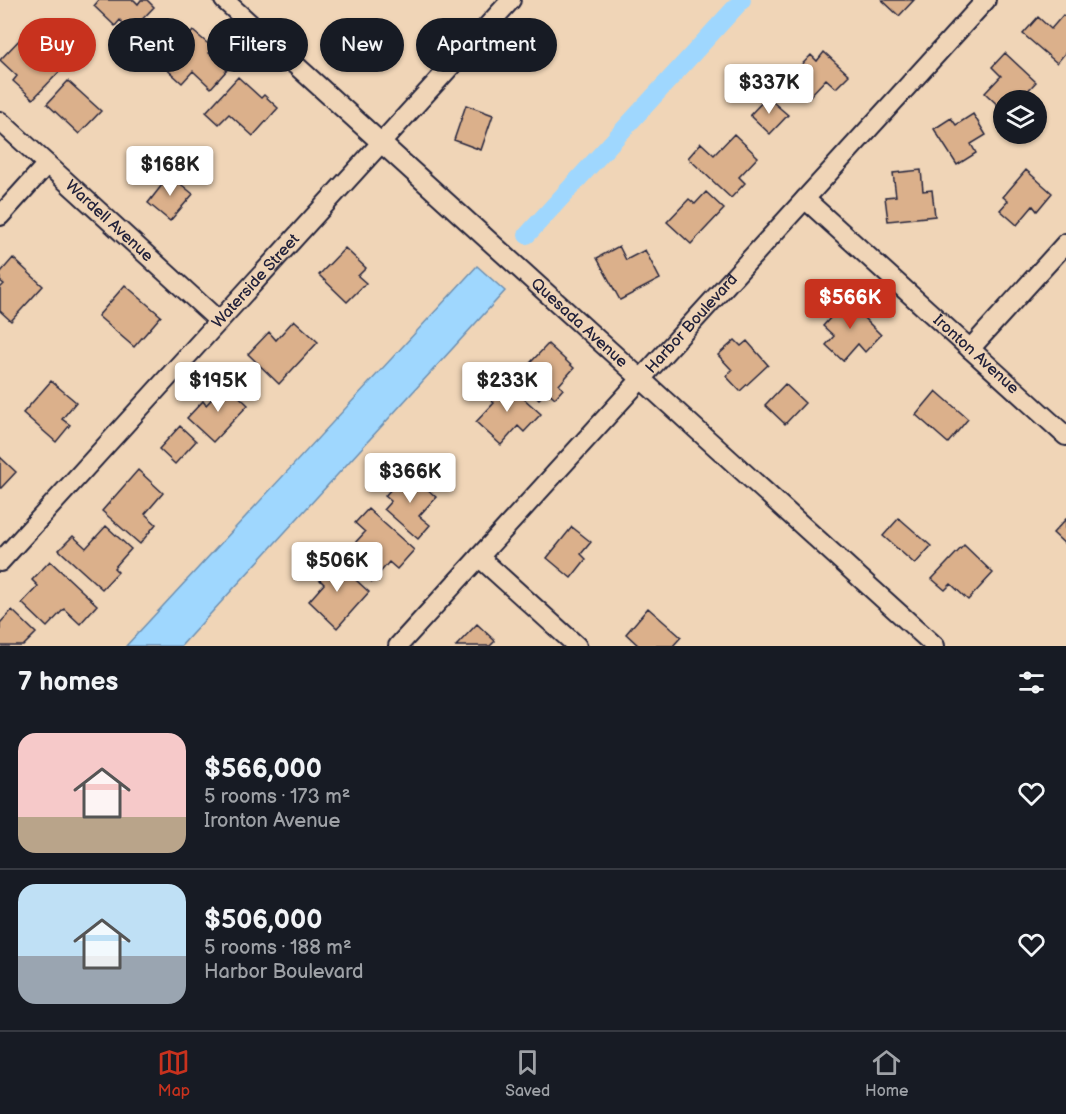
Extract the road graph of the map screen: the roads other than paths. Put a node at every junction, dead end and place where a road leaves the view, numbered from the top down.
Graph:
1 (224, 0) edge
2 (511, 0) edge
3 (986, 0) edge
4 (0, 121) edge
5 (381, 143) junction
6 (47, 164) junction
7 (805, 199) junction
8 (0, 216) edge
9 (1066, 243) edge
10 (219, 321) junction
11 (970, 349) junction
12 (641, 379) junction
13 (1066, 436) edge
14 (479, 557) junction
15 (0, 562) edge
16 (398, 646) edge
17 (577, 646) edge
18 (935, 646) edge

1 - 5 street, Quesada Avenue
2 - 5 street, Waterside Street
3 - 7 street, Harbor Boulevard
4 - 6 street, Wardell Avenue
5 - 10 street, Waterside Street
5 - 12 street, Quesada Avenue
6 - 8 street
6 - 10 street, Wardell Avenue
7 - 11 street, Ironton Avenue
7 - 12 street, Harbor Boulevard
9 - 11 street
10 - 15 street, Waterside Street
11 - 13 street, Ironton Avenue
12 - 14 street, Harbor Boulevard
12 - 18 street, Quesada Avenue
14 - 16 street, Harbor Boulevard
14 - 17 street

